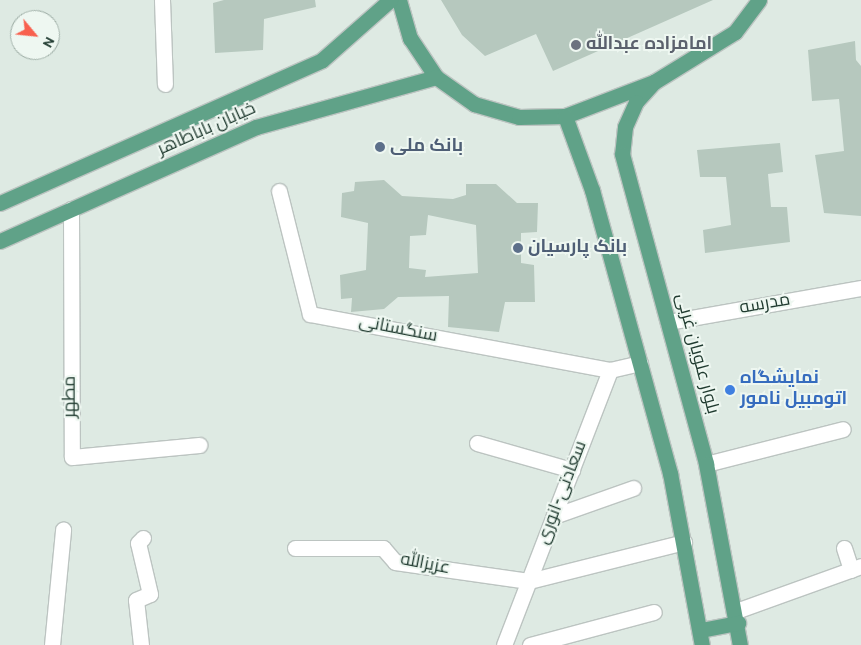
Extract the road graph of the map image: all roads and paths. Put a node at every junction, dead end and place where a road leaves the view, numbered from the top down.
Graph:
1 (162, 0) edge
2 (390, 0) edge
3 (399, 0) edge
4 (759, 0) edge
5 (436, 77) junction
6 (654, 82) junction
7 (165, 84) dead end
8 (565, 116) junction
9 (279, 191) dead end
10 (2, 200) edge
11 (71, 209) junction
12 (0, 241) edge
13 (861, 288) edge
14 (668, 322) junction
15 (640, 363) junction
16 (610, 370) junction
17 (843, 429) dead end
18 (477, 443) dead end
19 (199, 445) dead end
20 (706, 464) junction
21 (572, 470) junction
22 (633, 488) dead end
23 (554, 516) junction
24 (63, 530) dead end
25 (144, 538) dead end
26 (684, 542) junction
27 (295, 548) dead end
28 (844, 548) dead end
29 (856, 568) edge
30 (529, 581) junction
31 (654, 612) dead end
32 (737, 617) junction
33 (702, 638) edge
34 (52, 645) edge
35 (141, 645) edge
36 (504, 645) edge
37 (530, 645) edge
38 (740, 645) edge

1 - 7 street
2 - 10 main road, خیابان باباطاهر
3 - 5 main road
4 - 6 main road
5 - 8 main road
5 - 11 main road, خیابان باباطاهر
6 - 8 main road
6 - 14 main road, بلوار علویان غربی
8 - 15 main road
9 - 16 street, سنگستانی
11 - 12 main road, خیابان باباطاهر
11 - 19 street, مطهر
13 - 14 street, مدرسه
14 - 20 main road, بلوار علویان غربی
15 - 16 street
15 - 26 main road
16 - 21 street, سعادتی-انوری
17 - 20 street
18 - 21 street
20 - 32 main road, بلوار علویان غربی
21 - 23 street, سعادتی-انوری
22 - 23 street
23 - 30 street, سعادتی-انوری
24 - 34 street
25 - 35 street
26 - 30 street
26 - 33 main road
27 - 30 street, عزیزالله
28 - 29 street
29 - 32 street
30 - 36 street, سعادتی-انوری
31 - 37 street
32 - 33 main road
32 - 38 main road, بلوار علویان غربی

